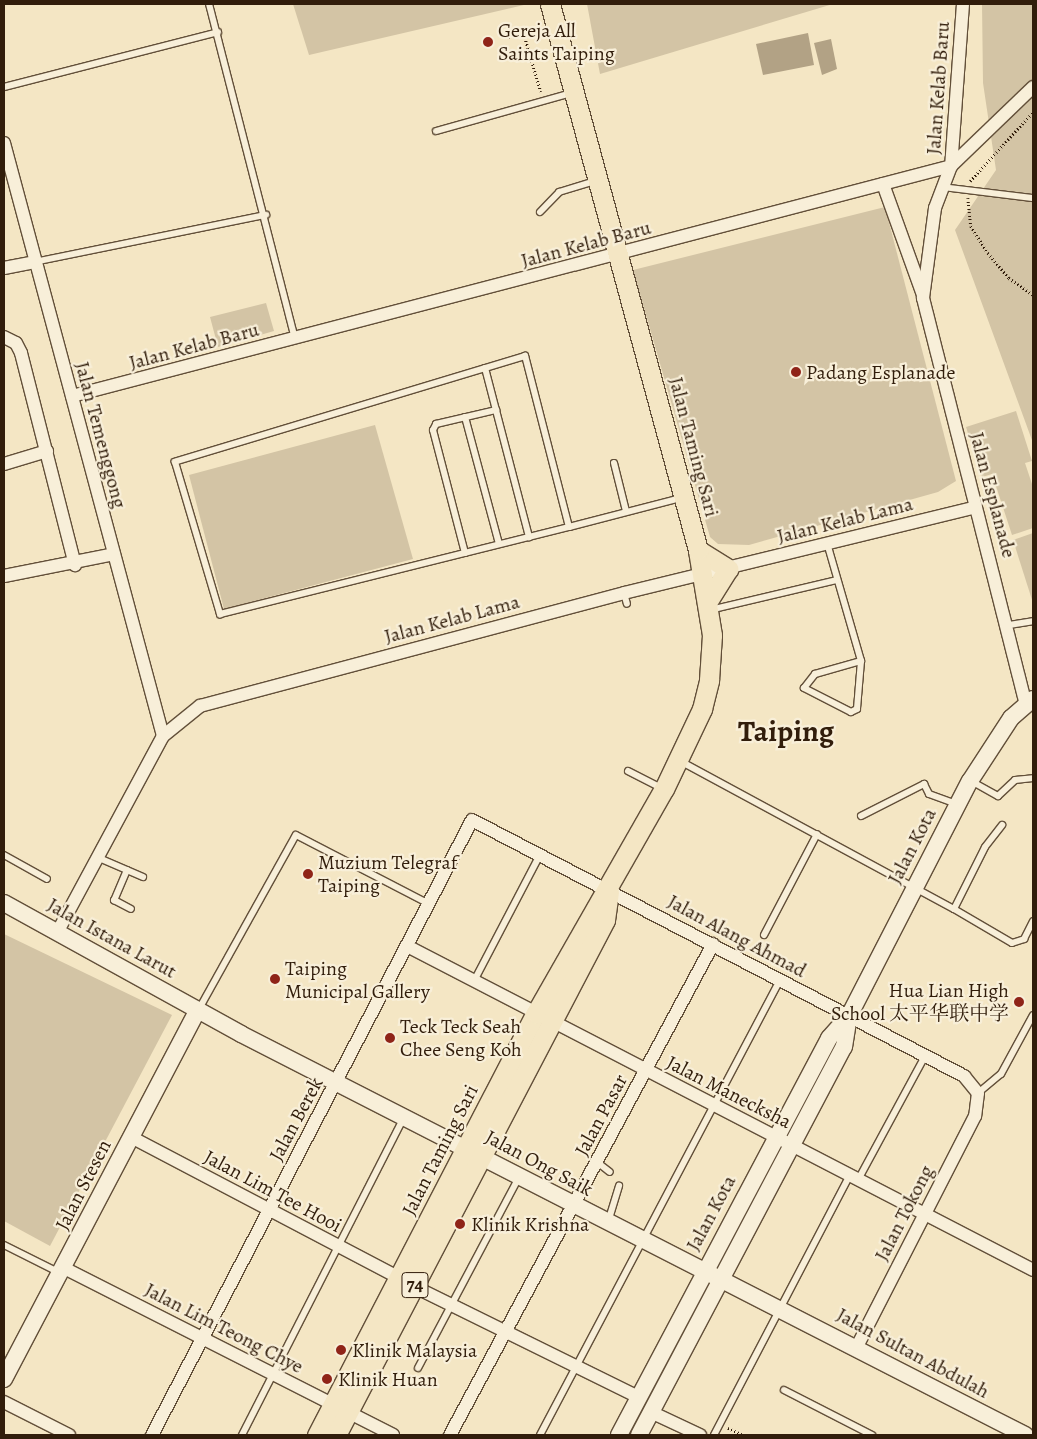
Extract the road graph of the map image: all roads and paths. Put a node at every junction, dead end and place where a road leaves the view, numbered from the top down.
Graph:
1 (210, 4) edge
2 (550, 4) edge
3 (963, 4) edge
4 (218, 32) junction
5 (509, 37) dead end
6 (4, 87) edge
7 (1033, 87) edge
8 (572, 93) junction
9 (544, 100) junction
10 (1033, 112) edge
11 (436, 131) dead end
12 (4, 142) edge
13 (951, 166) junction
14 (596, 181) junction
15 (883, 184) junction
16 (942, 187) junction
17 (967, 191) junction
18 (1033, 198) edge
19 (540, 212) dead end
20 (266, 215) junction
21 (616, 256) junction
22 (34, 262) junction
23 (4, 268) edge
24 (1033, 295) edge
25 (923, 298) junction
26 (4, 337) edge
27 (295, 339) junction
28 (485, 368) junction
29 (72, 396) junction
30 (496, 410) junction
31 (466, 417) junction
32 (47, 451) junction
33 (614, 463) dead end
34 (4, 464) edge
35 (685, 497) junction
36 (976, 507) junction
37 (626, 511) junction
38 (569, 527) junction
39 (529, 536) junction
40 (827, 543) junction
41 (498, 544) junction
42 (698, 550) junction
43 (465, 553) junction
44 (114, 554) junction
45 (75, 565) junction
46 (728, 569) junction
47 (704, 575) junction
48 (4, 576) edge
49 (837, 580) junction
50 (708, 606) junction
51 (1033, 621) edge
52 (1009, 625) junction
53 (861, 661) junction
54 (1029, 701) edge
55 (163, 736) junction
56 (679, 760) junction
57 (628, 770) dead end
58 (1033, 778) edge
59 (970, 781) junction
60 (664, 789) junction
61 (957, 804) junction
62 (861, 816) dead end
63 (472, 820) joint
64 (1002, 825) dead end
65 (817, 834) junction
66 (4, 855) edge
67 (540, 855) junction
68 (99, 858) junction
69 (126, 870) junction
70 (143, 877) dead end
71 (47, 879) dead end
72 (609, 890) junction
73 (914, 890) junction
74 (4, 903) edge
75 (429, 904) junction
76 (131, 909) dead end
77 (954, 909) junction
78 (1033, 921) edge
79 (58, 930) junction
80 (764, 934) dead end
81 (713, 944) junction
82 (407, 946) junction
83 (780, 980) junction
84 (474, 981) junction
85 (198, 1010) junction
86 (1033, 1015) edge
87 (849, 1016) junction
88 (544, 1017) junction
89 (924, 1056) junction
90 (646, 1070) junction
91 (336, 1083) junction
92 (978, 1093) junction
93 (716, 1106) junction
94 (404, 1118) junction
95 (131, 1137) junction
96 (775, 1137) junction
97 (792, 1145) junction
98 (474, 1153) junction
99 (597, 1162) junction
100 (610, 1172) dead end
101 (519, 1177) junction
102 (854, 1178) junction
103 (619, 1186) dead end
104 (574, 1206) junction
105 (269, 1210) junction
106 (925, 1214) junction
107 (608, 1224) junction
108 (643, 1242) junction
109 (4, 1245) edge
110 (336, 1246) junction
111 (1033, 1270) edge
112 (63, 1271) junction
113 (704, 1272) junction
114 (720, 1281) junction
115 (407, 1282) junction
116 (452, 1305) junction
117 (782, 1309) junction
118 (506, 1332) junction
119 (202, 1338) junction
120 (857, 1347) junction
121 (576, 1366) junction
122 (418, 1368) dead end
123 (273, 1374) junction
124 (4, 1379) edge
125 (784, 1390) dead end
126 (639, 1397) junction
127 (4, 1402) edge
128 (341, 1408) junction
129 (653, 1412) junction
130 (720, 1424) junction
131 (1000, 1430) edge
132 (62, 1434) edge
133 (152, 1435) edge
134 (242, 1435) edge
135 (317, 1435) edge
136 (336, 1435) edge
137 (393, 1435) edge
138 (450, 1435) edge
139 (540, 1435) edge
140 (619, 1435) edge
141 (639, 1435) edge
142 (700, 1435) edge
143 (714, 1435) edge
144 (743, 1435) edge
145 (872, 1435) edge
146 (1025, 1435) edge

1 - 4 lane
2 - 8 main road, Jalan Taming Sari
3 - 13 street, Jalan Kelab Baru
4 - 6 lane
4 - 20 lane
5 - 9 path
7 - 13 street
8 - 9 lane
8 - 14 main road, Jalan Taming Sari
9 - 11 lane
10 - 17 path
12 - 22 street, Jalan Temenggong
13 - 15 street, Jalan Kelab Baru
13 - 16 street, Jalan Esplanade
14 - 19 lane
14 - 21 main road, Jalan Taming Sari
15 - 21 street, Jalan Kelab Baru
15 - 25 street, Jalan Esplanade
16 - 17 lane
16 - 25 street, Jalan Esplanade
17 - 18 lane
17 - 24 path
20 - 22 lane
20 - 27 lane
21 - 27 street, Jalan Kelab Baru
21 - 35 main road, Jalan Taming Sari
22 - 23 street
22 - 29 street, Jalan Temenggong
25 - 36 street, Jalan Esplanade
26 - 32 street
27 - 29 street, Jalan Kelab Baru
28 - 30 lane
28 - 38 lane
28 - 43 lane
29 - 44 street, Jalan Temenggong
30 - 31 lane
30 - 39 lane
31 - 41 lane
31 - 43 lane
32 - 34 street
32 - 45 street
33 - 37 lane
35 - 37 lane
35 - 42 main road, Jalan Taming Sari
36 - 40 street, Jalan Kelab Lama
36 - 52 street, Jalan Esplanade
37 - 38 lane
38 - 39 lane
39 - 41 lane
40 - 46 street, Jalan Kelab Lama
40 - 49 lane
41 - 43 lane
42 - 46 main road
42 - 47 main road, Jalan Taming Sari
44 - 45 street
44 - 55 street, Jalan Temenggong
45 - 48 street
46 - 47 street, Jalan Kelab Lama
46 - 50 main road
47 - 50 main road, Jalan Taming Sari
47 - 55 street, Jalan Kelab Lama
49 - 50 lane
49 - 53 lane
50 - 56 main road, Jalan Taming Sari
51 - 52 lane
52 - 54 street, Jalan Esplanade
53 - 53 lane
54 - 59 main road, Jalan Kota
55 - 68 street, Jalan Kelab Lama
56 - 60 main road, Jalan Taming Sari
56 - 65 lane
57 - 60 lane
58 - 59 lane
59 - 61 main road, Jalan Kota
60 - 72 main road, Jalan Taming Sari
61 - 62 lane
61 - 73 main road, Jalan Kota
63 - 67 street, Jalan Alang Ahmad
63 - 75 street, Jalan Berek
64 - 77 lane
65 - 73 lane
65 - 80 lane
66 - 71 lane
67 - 72 street, Jalan Alang Ahmad
67 - 84 lane
68 - 69 lane
68 - 79 street, Jalan Kelab Lama
69 - 70 lane
69 - 76 lane
72 - 81 street, Jalan Alang Ahmad
72 - 88 main road, Jalan Taming Sari / 74
73 - 77 lane
73 - 87 main road, Jalan Kota
74 - 79 main road, Jalan Istana Larut
75 - 82 street, Jalan Berek
75 - 85 lane
77 - 78 lane
79 - 85 main road, Jalan Istana Larut
81 - 83 street, Jalan Alang Ahmad
81 - 90 street, Jalan Pasar
82 - 84 street, Jalan Manecksha
82 - 91 street, Jalan Berek
83 - 87 street, Jalan Alang Ahmad
83 - 93 lane
84 - 88 street, Jalan Manecksha
85 - 91 main road, Jalan Ong Saik
85 - 95 main road, Jalan Stesen
86 - 92 lane
87 - 89 street, Jalan Alang Ahmad
87 - 96 main road, Jalan Kota
87 - 97 main road, Jalan Kota
88 - 90 street, Jalan Manecksha
88 - 98 main road, Jalan Taming Sari / 74
89 - 92 street, Jalan Alang Ahmad
89 - 102 lane
90 - 93 street, Jalan Manecksha
90 - 99 street, Jalan Pasar
91 - 94 main road, Jalan Ong Saik
91 - 105 street, Jalan Berek
92 - 106 street, Jalan Tokong
93 - 96 street, Jalan Manecksha
93 - 108 lane
94 - 98 main road, Jalan Ong Saik
94 - 110 lane
95 - 105 street, Jalan Lim Tee Hooi
95 - 112 main road, Jalan Stesen
96 - 97 street, Jalan Manecksha
96 - 113 main road, Jalan Kota
97 - 102 street, Jalan Manecksha
97 - 114 main road, Jalan Kota
98 - 101 main road, Jalan Ong Saik
98 - 115 main road, Jalan Taming Sari / 74
99 - 100 lane
99 - 104 street, Jalan Pasar
101 - 104 main road, Jalan Ong Saik
101 - 116 lane
102 - 106 street, Jalan Manecksha
102 - 117 lane
103 - 107 lane
104 - 107 main road, Jalan Ong Saik
104 - 118 street, Jalan Pasar
105 - 110 street, Jalan Lim Tee Hooi
105 - 119 street, Jalan Berek
106 - 111 street, Jalan Manecksha
106 - 120 street, Jalan Tokong
107 - 108 main road, Jalan Ong Saik
108 - 113 main road, Jalan Ong Saik
108 - 121 lane
109 - 112 lane
110 - 115 street, Jalan Lim Tee Hooi
110 - 123 lane
112 - 119 street, Jalan Lim Teong Chye
112 - 124 main road, Jalan Stesen
113 - 114 main road, Jalan Ong Saik
113 - 126 main road, Jalan Kota
114 - 117 main road, Jalan Ong Saik
114 - 129 main road, Jalan Kota
115 - 116 street, Jalan Lim Tee Hooi
115 - 128 main road, Jalan Taming Sari / 74
116 - 118 street, Jalan Lim Tee Hooi
116 - 122 lane
117 - 120 main road, Jalan Sultan Abdulah
117 - 130 lane
118 - 121 street, Jalan Lim Tee Hooi
118 - 138 street, Jalan Pasar
119 - 123 street, Jalan Lim Teong Chye
119 - 133 street, Jalan Berek
120 - 131 main road, Jalan Sultan Abdulah
121 - 126 street, Jalan Lim Tee Hooi
121 - 139 lane
123 - 128 street, Jalan Lim Teong Chye
123 - 134 lane
125 - 145 lane
126 - 140 main road, Jalan Kota
127 - 132 street
128 - 135 main road, Jalan Taming Sari / 74
128 - 136 main road, Jalan Taming Sari / 74
128 - 137 street, Jalan Lim Teong Chye
129 - 141 main road, Jalan Kota
129 - 142 street
130 - 143 lane
130 - 144 path
131 - 146 main road, Jalan Sultan Abdulah

